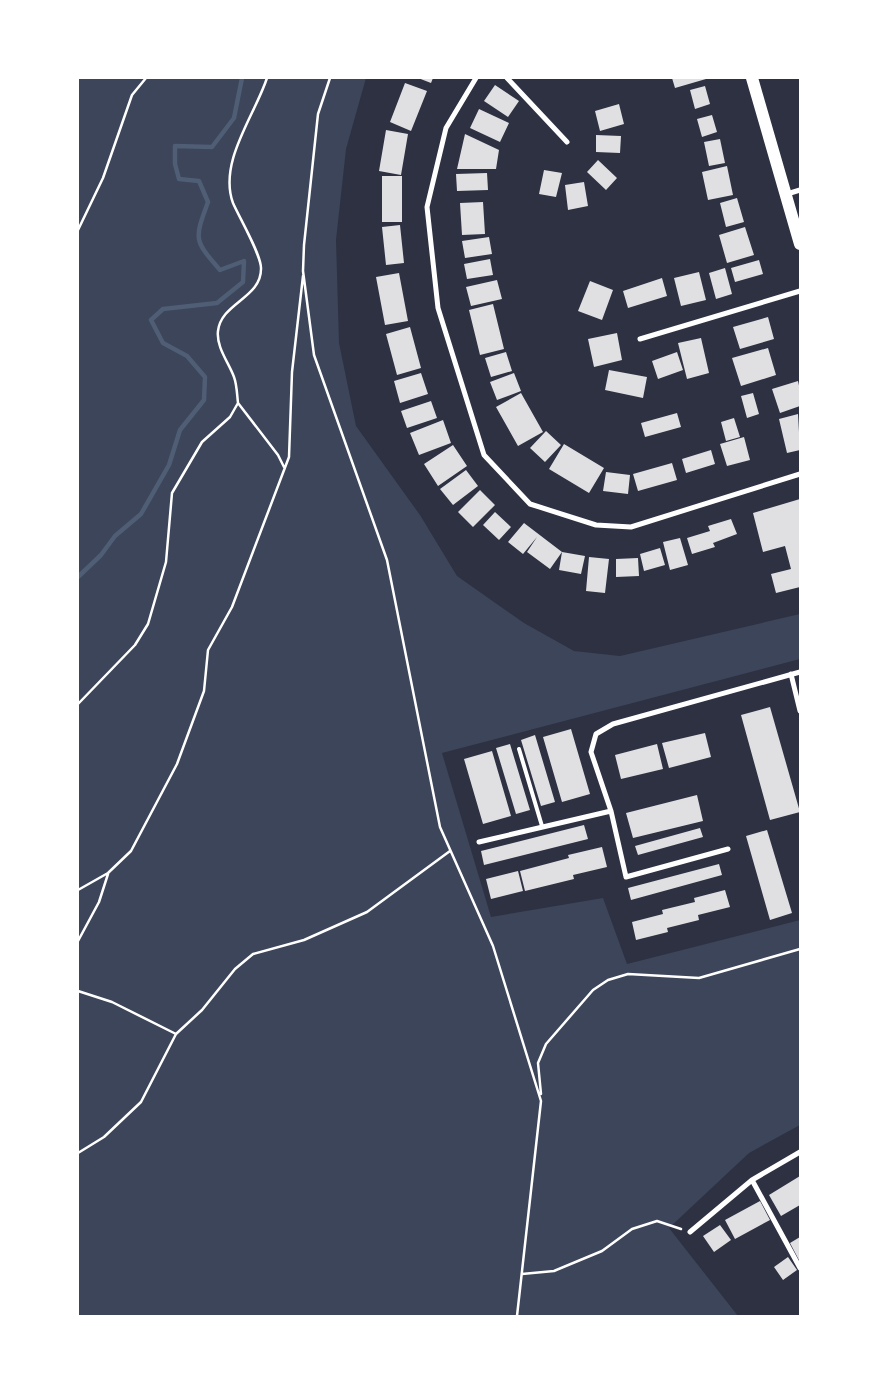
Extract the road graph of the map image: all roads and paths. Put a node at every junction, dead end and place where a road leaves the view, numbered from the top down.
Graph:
1 (146, 78) edge
2 (267, 78) edge
3 (330, 78) edge
4 (476, 78) edge
5 (507, 78) edge
6 (752, 78) edge
7 (567, 142) dead end
8 (800, 190) edge
9 (787, 194) junction
10 (78, 230) edge
11 (800, 244) edge
12 (304, 271) junction
13 (800, 291) edge
14 (640, 339) dead end
15 (238, 403) junction
16 (284, 468) junction
17 (800, 474) edge
18 (800, 672) edge
19 (791, 674) junction
20 (78, 704) edge
21 (800, 711) edge
22 (519, 749) dead end
23 (611, 811) junction
24 (542, 826) junction
25 (480, 842) dead end
26 (728, 849) dead end
27 (450, 851) junction
28 (108, 873) junction
29 (78, 890) edge
30 (78, 941) edge
31 (800, 949) edge
32 (78, 992) edge
33 (176, 1034) junction
34 (541, 1101) junction
35 (800, 1152) edge
36 (78, 1153) edge
37 (752, 1180) junction
38 (690, 1232) joint
39 (800, 1268) edge
40 (522, 1274) junction
41 (517, 1316) edge

1 - 10 path
2 - 15 path
3 - 12 path
4 - 17 street
5 - 7 street
6 - 9 main road
8 - 9 street
9 - 11 main road
12 - 16 path
12 - 27 path
13 - 14 street
15 - 16 path
15 - 20 path
16 - 28 path
18 - 19 street
19 - 21 street
19 - 23 street
22 - 24 lane
23 - 24 street
23 - 26 street
24 - 25 street
27 - 33 path
27 - 34 path
28 - 29 path
28 - 30 path
31 - 34 path
32 - 33 path
33 - 36 path
34 - 40 path
35 - 37 street
37 - 38 street
37 - 39 street
38 - 40 path
40 - 41 path

